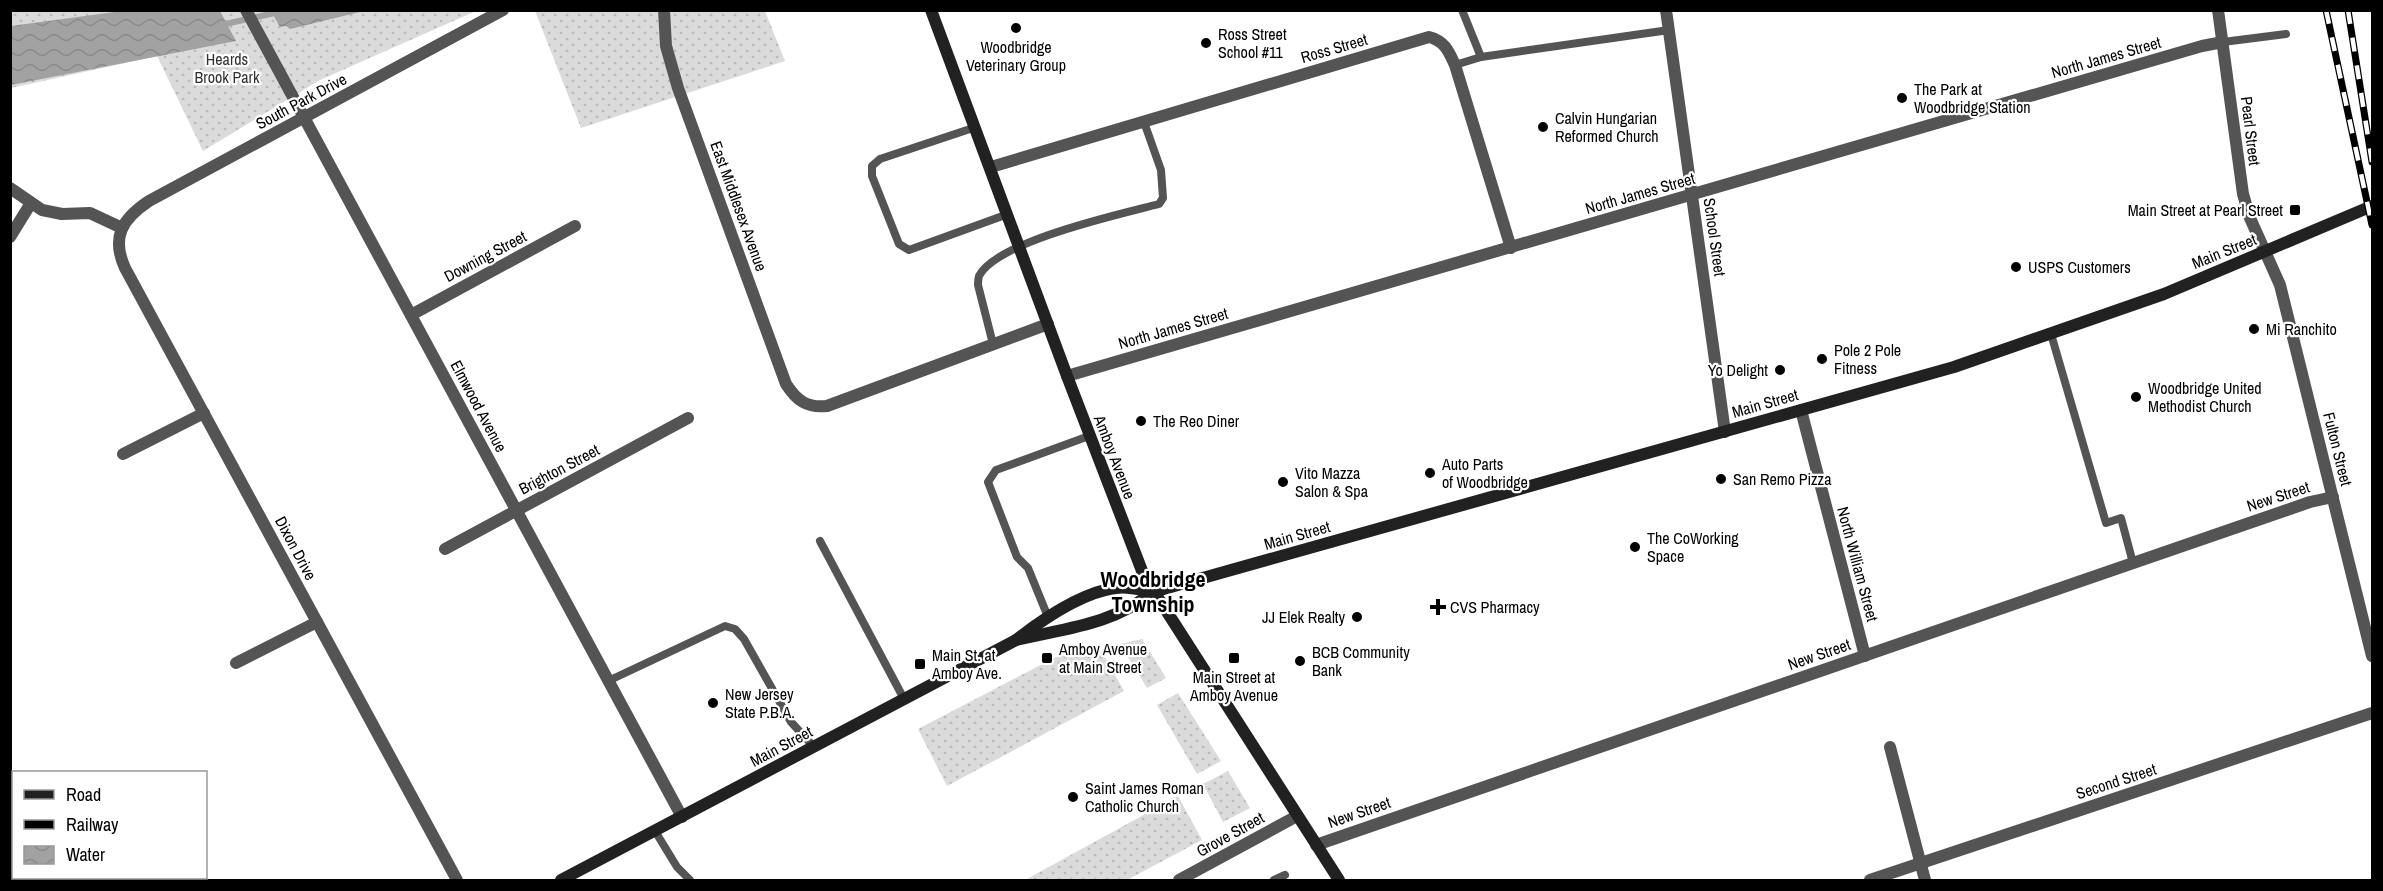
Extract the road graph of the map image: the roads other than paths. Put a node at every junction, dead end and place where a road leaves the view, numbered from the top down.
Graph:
1 (246, 10) edge
2 (503, 10) edge
3 (664, 10) edge
4 (931, 10) edge
5 (1462, 10) edge
6 (1666, 10) edge
7 (2218, 10) edge
8 (1669, 30) junction
9 (2286, 34) dead end
10 (2223, 42) junction
11 (1481, 57) junction
12 (1455, 65) junction
13 (304, 119) junction
14 (1144, 122) junction
15 (976, 127) junction
16 (991, 167) junction
17 (10, 188) edge
18 (1693, 194) junction
19 (31, 203) junction
20 (2373, 206) edge
21 (1008, 214) junction
22 (575, 226) dead end
23 (122, 228) junction
24 (10, 237) edge
25 (1020, 247) junction
26 (1511, 248) junction
27 (2266, 252) junction
28 (411, 315) junction
29 (1048, 324) junction
30 (2051, 334) junction
31 (993, 344) junction
32 (1067, 376) junction
33 (1801, 410) junction
34 (204, 413) junction
35 (688, 418) dead end
36 (1725, 432) junction
37 (1089, 436) junction
38 (123, 454) dead end
39 (2333, 497) junction
40 (516, 510) junction
41 (820, 541) dead end
42 (445, 549) dead end
43 (2133, 563) junction
44 (1153, 592) junction
45 (1048, 617) junction
46 (317, 622) junction
47 (1016, 640) junction
48 (1865, 656) junction
49 (2373, 656) edge
50 (236, 663) dead end
51 (608, 681) junction
52 (904, 699) junction
53 (2373, 713) edge
54 (814, 747) junction
55 (1890, 747) dead end
56 (1297, 816) junction
57 (682, 817) junction
58 (655, 831) junction
59 (1316, 845) junction
60 (1921, 864) junction
61 (1285, 875) dead end
62 (457, 880) edge
63 (561, 880) edge
64 (690, 880) edge
65 (1179, 880) edge
66 (1274, 880) edge
67 (1339, 880) edge
68 (1870, 880) edge
69 (1925, 880) edge

1 - 13 street, Elmwood Avenue
2 - 13 street, South Park Drive
3 - 31 street, East Middlesex Avenue
4 - 15 main road, Amboy Avenue
5 - 11 lane
6 - 8 street, School Street
7 - 10 street, Pearl Street
8 - 11 lane
8 - 18 street, School Street
9 - 10 lane
10 - 18 street, North James Street
10 - 27 street, Pearl Street
11 - 12 lane
12 - 14 street, Ross Street
12 - 26 street, Ross Street
13 - 23 street, South Park Drive
13 - 28 street, Elmwood Avenue
14 - 16 street, Ross Street
14 - 25 lane
15 - 16 main road, Amboy Avenue
15 - 21 lane
16 - 21 main road, Amboy Avenue
17 - 19 street
18 - 26 street, North James Street
18 - 36 street, School Street
19 - 23 street
19 - 24 street
20 - 27 main road, Main Street
21 - 25 main road, Amboy Avenue
22 - 28 street, Downing Street
23 - 34 street, Dixon Drive
25 - 29 main road, Amboy Avenue
25 - 31 lane
26 - 32 street, North James Street
27 - 30 main road, Main Street
27 - 39 street, Fulton Street
28 - 40 street, Elmwood Avenue
29 - 31 street
29 - 32 main road, Amboy Avenue
30 - 33 main road, Main Street
30 - 43 lane
32 - 37 main road, Amboy Avenue
33 - 36 main road, Main Street
33 - 48 street, North William Street
34 - 38 street
34 - 46 street, Dixon Drive
35 - 40 street, Brighton Street
36 - 44 main road, Main Street
37 - 44 main road, Amboy Avenue
37 - 45 lane
39 - 43 street, New Street
39 - 49 street, Fulton Street
40 - 42 street, Brighton Street
40 - 51 street, Elmwood Avenue
41 - 52 lane
43 - 48 street, New Street
44 - 45 main road, Main Street
44 - 47 main road, Main Street
44 - 56 main road, Amboy Avenue
45 - 47 main road, Main Street
46 - 50 street
46 - 62 street, Dixon Drive
47 - 52 main road, Main Street
48 - 59 street, New Street
51 - 54 lane
51 - 57 street, Elmwood Avenue
52 - 54 main road, Main Street
53 - 60 street, Second Street
54 - 57 main road, Main Street
55 - 60 street
56 - 59 main road, Amboy Avenue
56 - 65 street, Grove Street
57 - 58 main road, Main Street
58 - 63 main road, Main Street
58 - 64 lane
59 - 67 main road, Amboy Avenue
60 - 68 street, Second Street
60 - 69 street
61 - 66 lane

